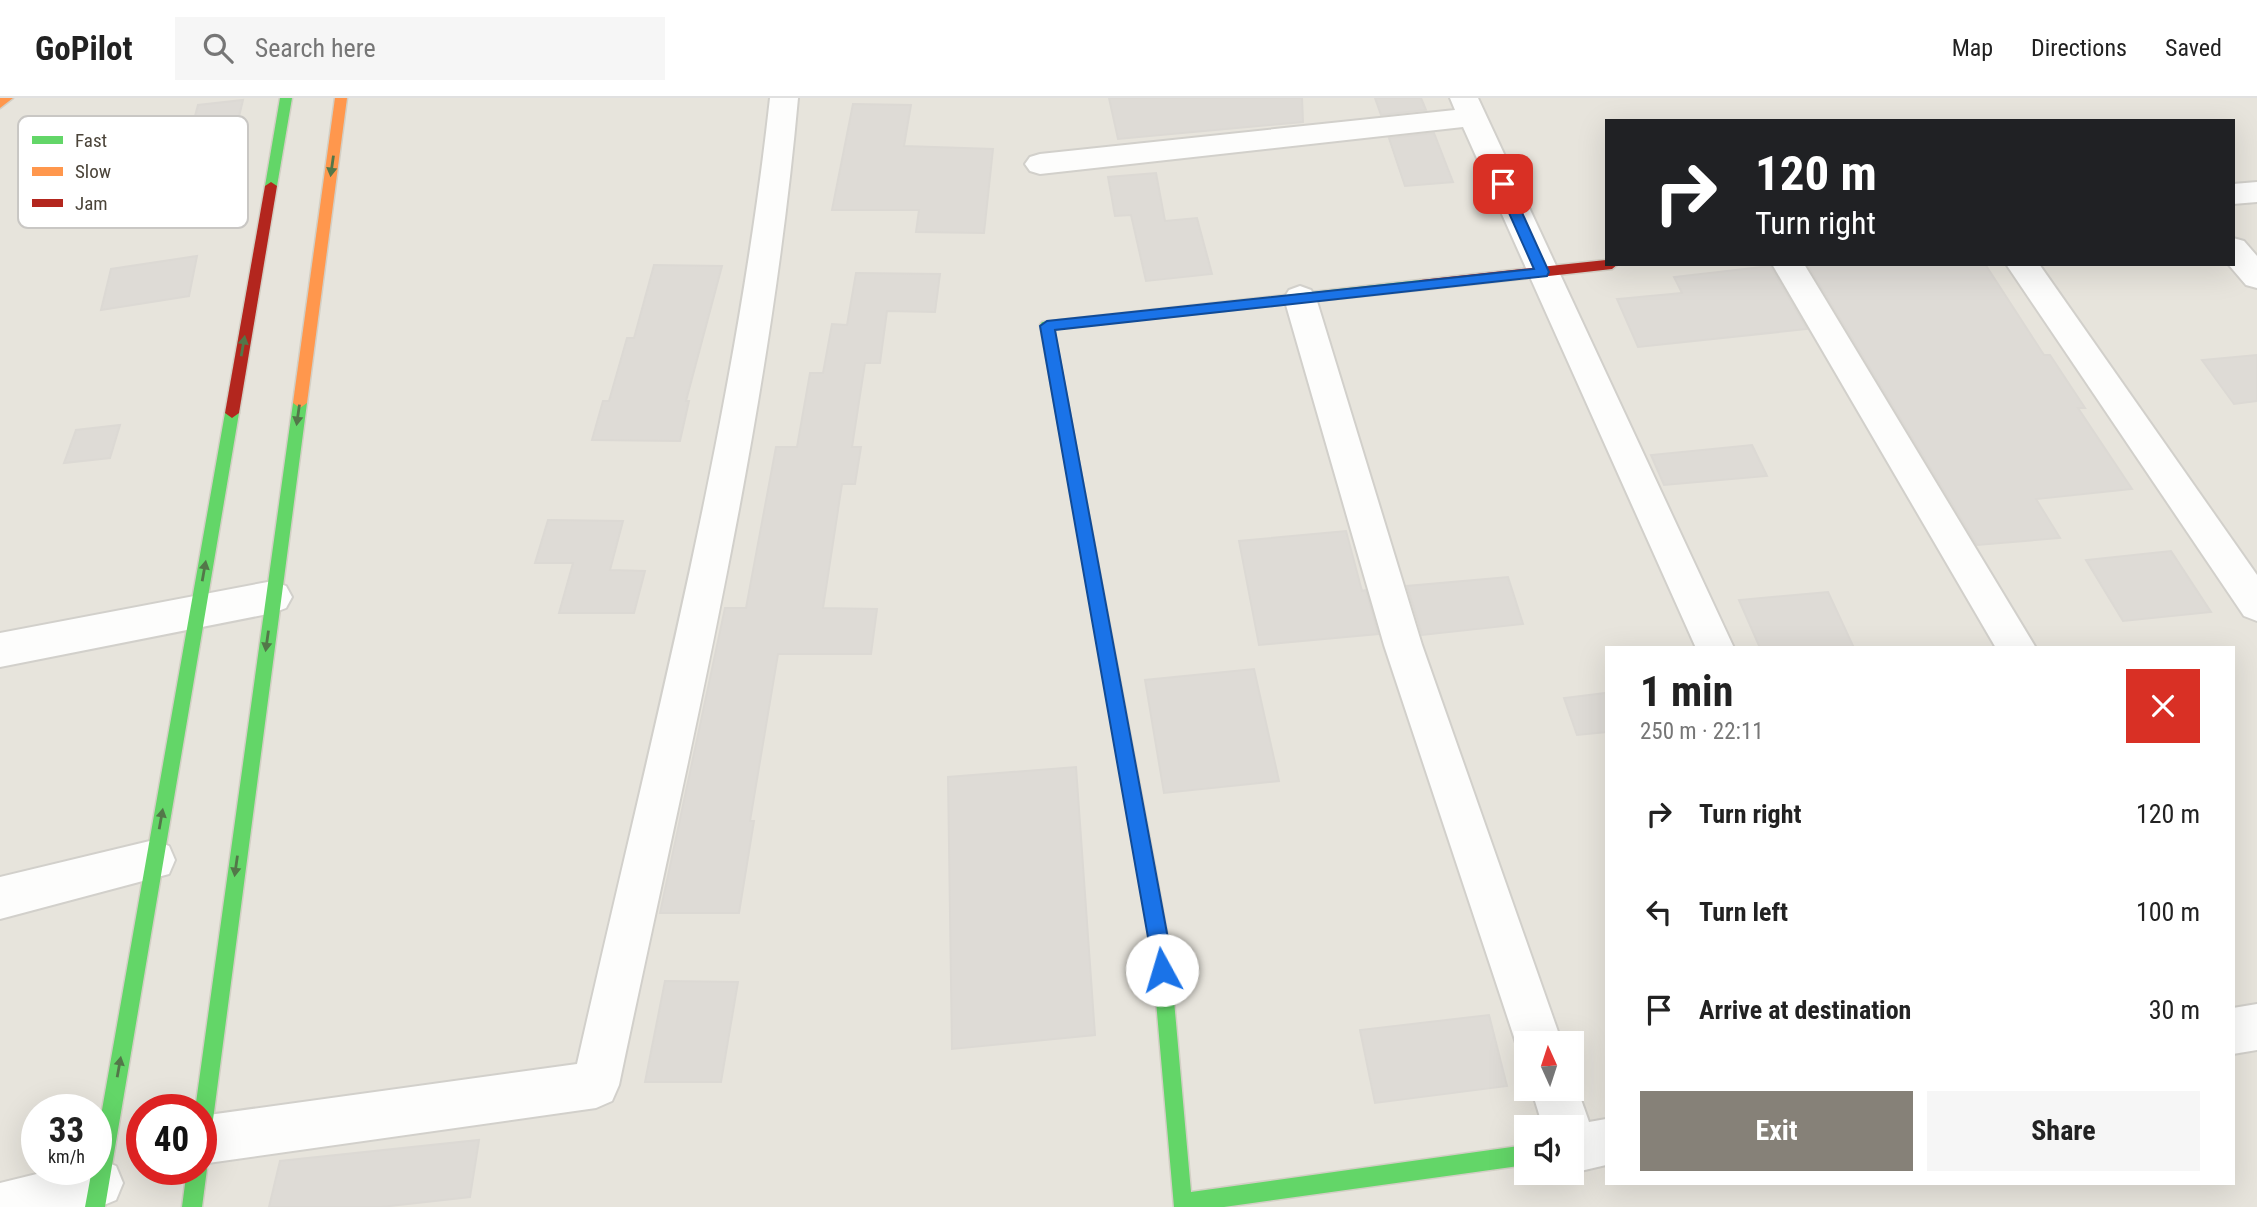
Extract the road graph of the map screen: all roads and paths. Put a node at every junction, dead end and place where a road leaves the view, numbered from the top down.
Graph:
1 (7, 98) edge
2 (286, 98) edge
3 (341, 98) edge
4 (784, 98) edge
5 (0, 104) edge
6 (1469, 108) edge
7 (1040, 164) dead end
8 (2257, 192) edge
9 (2235, 194) edge
10 (2235, 251) edge
11 (1605, 265) edge
12 (1789, 266) edge
13 (2023, 266) edge
14 (1542, 272) junction
15 (2257, 277) edge
16 (1300, 298) junction
17 (273, 597) junction
18 (2257, 605) edge
19 (197, 613) junction
20 (1714, 646) edge
21 (2016, 646) edge
22 (0, 650) edge
23 (154, 860) junction
24 (0, 898) edge
25 (1535, 1031) edge
26 (207, 1094) edge
27 (217, 1135) edge
28 (1514, 1157) edge
29 (195, 1185) edge
30 (97, 1195) edge
31 (0, 1207) edge
32 (192, 1207) edge

1 - 5 street
19 -> 2 street
3 -> 17 street
4 - 27 street
6 - 7 street
6 - 14 street
8 - 9 street
10 - 15 street
11 - 14 street
12 - 21 street
13 - 18 street
14 - 16 street
14 - 20 street
16 - 25 street
16 - 28 street
17 - 19 street
17 -> 26 street
19 - 22 street
23 -> 19 street
23 - 24 street
30 -> 23 street
29 - 32 street
30 - 31 street

